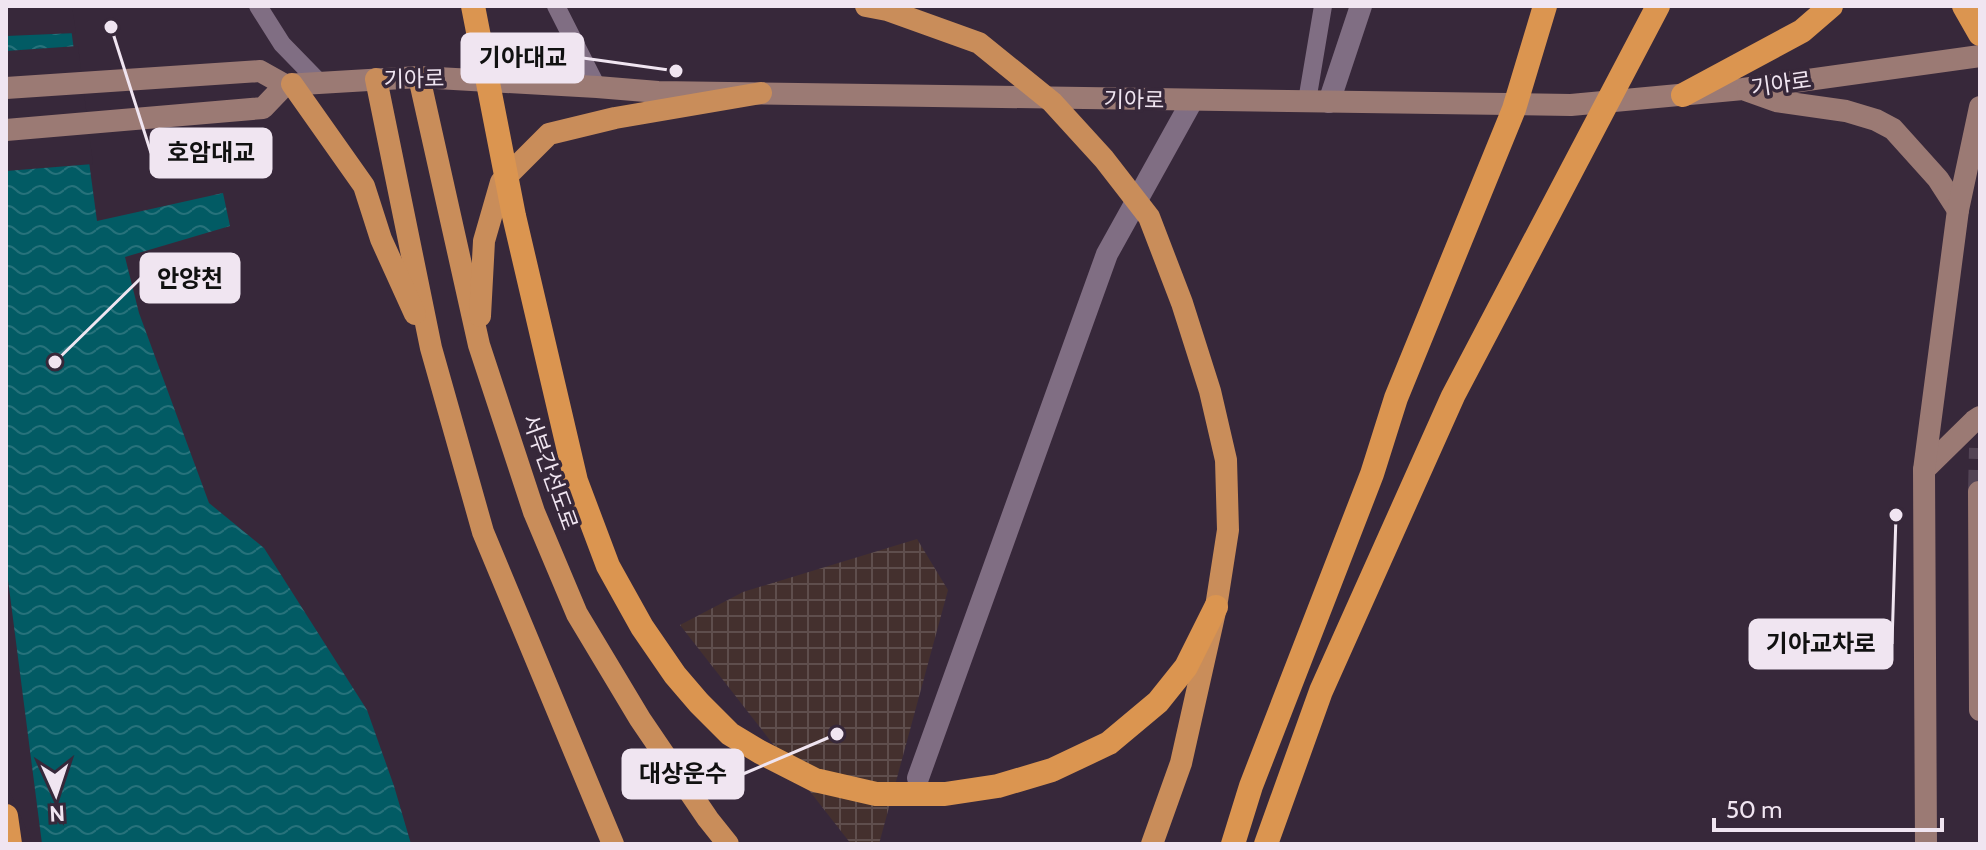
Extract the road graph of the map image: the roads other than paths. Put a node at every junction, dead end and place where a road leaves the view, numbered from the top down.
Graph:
1 (258, 6) edge
2 (473, 6) edge
3 (556, 6) edge
4 (866, 6) edge
5 (1323, 6) edge
6 (1361, 6) edge
7 (1545, 6) edge
8 (1658, 6) edge
9 (1831, 6) edge
10 (1964, 6) edge
11 (1980, 34) edge
12 (1980, 56) edge
13 (419, 77) junction
14 (376, 79) junction
15 (320, 83) junction
16 (288, 84) junction
17 (597, 87) junction
18 (6, 88) edge
19 (1743, 89) junction
20 (761, 93) junction
21 (1683, 95) junction
22 (1192, 101) junction
23 (1318, 101) junction
24 (1980, 107) edge
25 (6, 130) edge
26 (1958, 210) junction
27 (479, 345) junction
28 (431, 348) junction
29 (1980, 417) edge
30 (1924, 470) junction
31 (1979, 492) edge
32 (1216, 607) junction
33 (1980, 710) edge
34 (918, 778) dead end
35 (6, 816) edge
36 (10, 844) edge
37 (613, 844) edge
38 (728, 844) edge
39 (1152, 844) edge
40 (1233, 844) edge
41 (1266, 844) edge
42 (1926, 844) edge

1 - 15 lane
2 - 32 highway
3 - 17 lane
4 - 32 highway
5 - 23 lane
6 - 23 street
7 - 40 highway
8 - 41 highway
9 - 21 highway
10 - 11 highway
12 - 19 main road, 기아로
13 - 14 main road, 기아로
13 - 17 main road, 기아로
13 - 27 highway, 서부간선도로
14 - 15 main road, 기아로
14 - 28 highway
15 - 16 main road, 기아로
16 - 18 main road
16 - 25 main road
16 - 28 highway
17 - 20 main road, 기아로
19 - 21 main road, 기아로
19 - 26 main road
20 - 22 main road, 기아로
20 - 27 highway
21 - 23 main road, 기아로
22 - 23 main road, 기아로
22 - 34 street
24 - 26 main road
26 - 30 main road
27 - 38 highway, 서부간선도로
28 - 37 highway
29 - 30 main road
30 - 42 main road
31 - 33 main road
32 - 39 highway
35 - 36 highway

